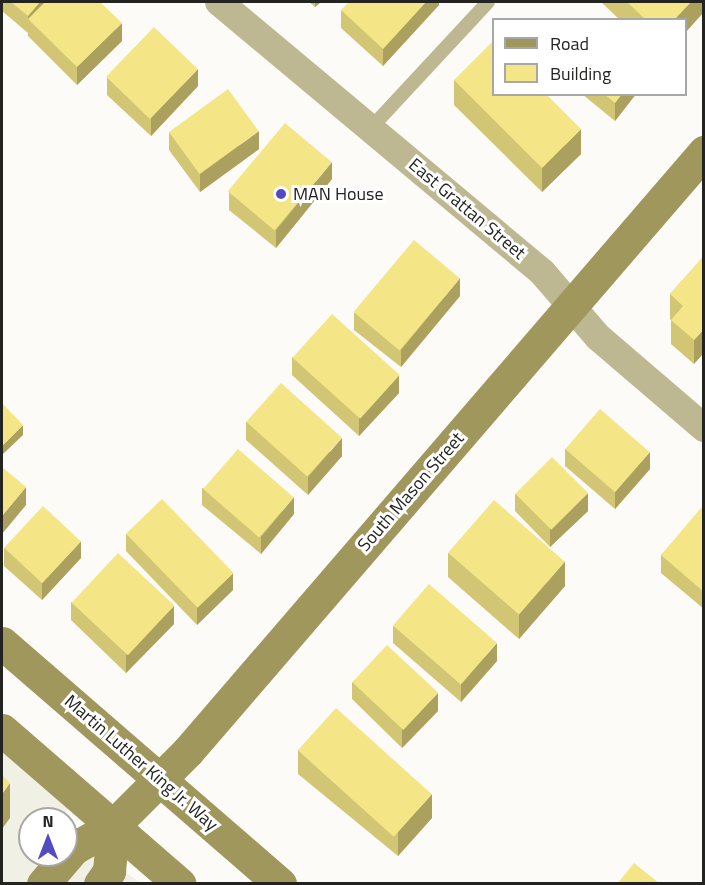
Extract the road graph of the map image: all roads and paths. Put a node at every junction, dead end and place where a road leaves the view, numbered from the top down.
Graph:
1 (219, 2) edge
2 (488, 2) edge
3 (370, 129) junction
4 (704, 152) edge
5 (572, 305) junction
6 (704, 428) edge
7 (2, 643) edge
8 (2, 730) edge
9 (160, 779) junction
10 (113, 826) junction
11 (43, 884) edge
12 (100, 884) edge
13 (180, 884) edge
14 (280, 884) edge

1 - 3 street, East Grattan Street
2 - 3 lane
3 - 5 street, East Grattan Street
4 - 5 main road, South Mason Street
5 - 6 street, East Grattan Street
5 - 9 main road, South Mason Street
7 - 9 main road, Martin Luther King Jr. Way
8 - 10 main road
9 - 10 main road, South Mason Street
9 - 14 main road, Martin Luther King Jr. Way
10 - 11 main road, South Mason Street
10 - 12 main road
10 - 13 main road

